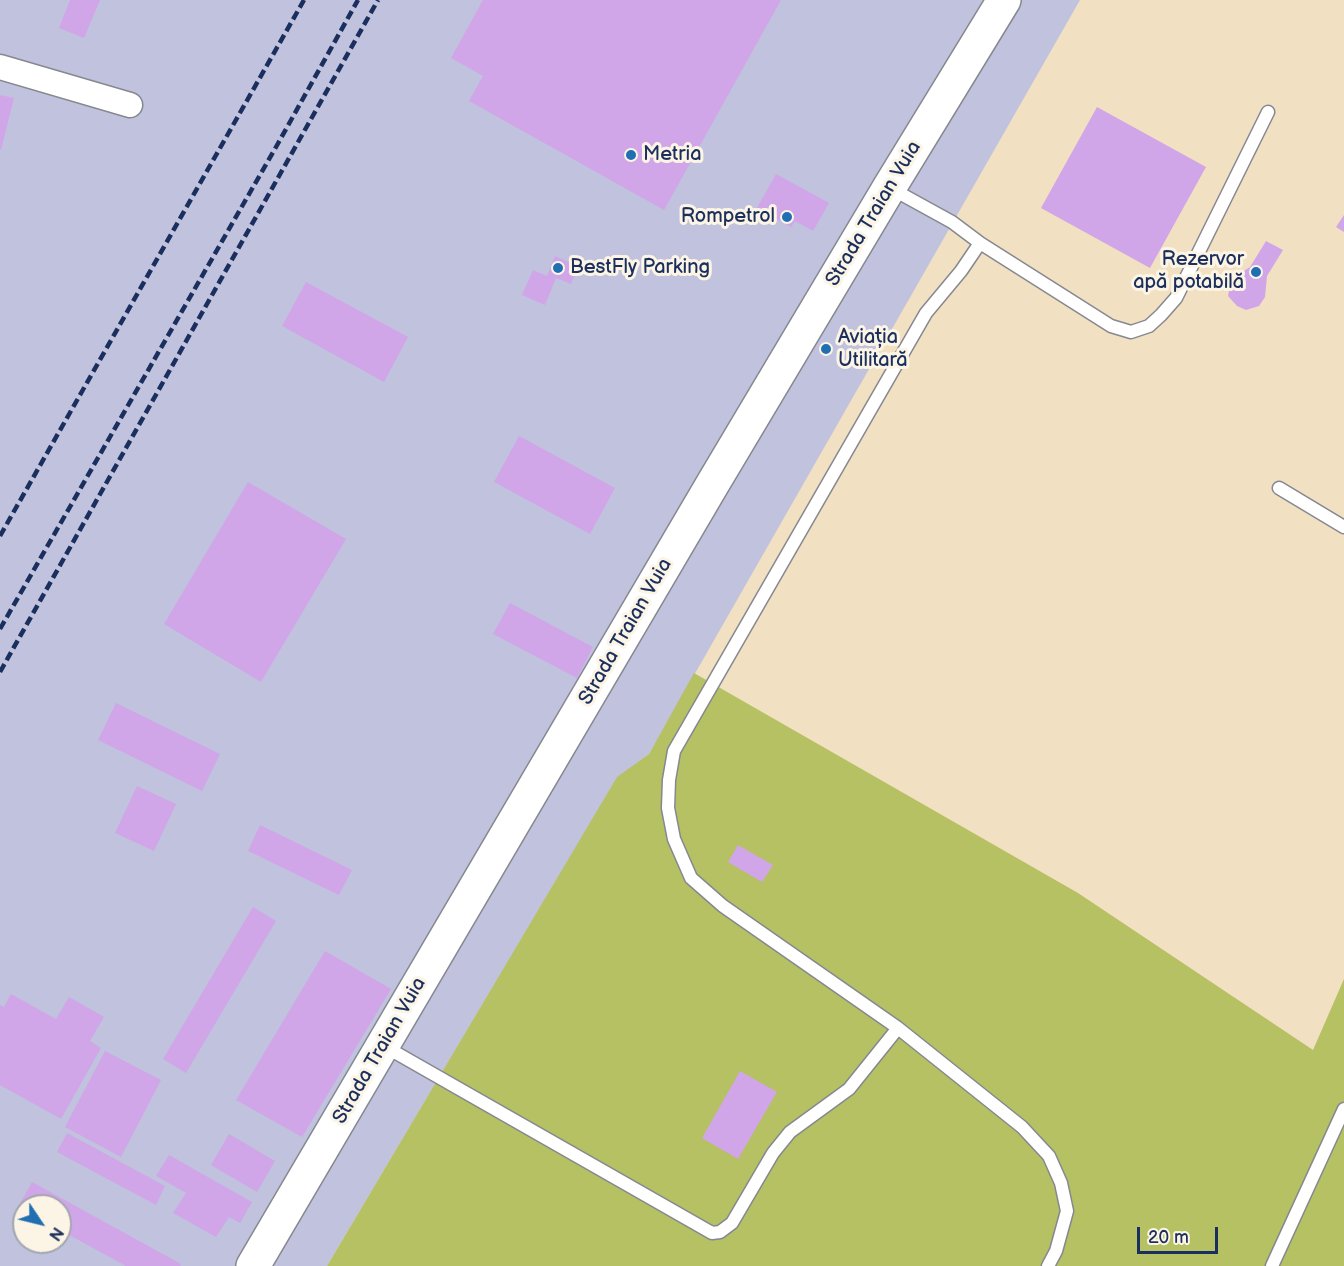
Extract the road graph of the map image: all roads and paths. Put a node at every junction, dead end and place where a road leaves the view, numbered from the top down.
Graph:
1 (1004, 0) edge
2 (0, 67) edge
3 (130, 105) dead end
4 (1268, 112) dead end
5 (890, 188) junction
6 (980, 243) junction
7 (1278, 488) dead end
8 (1344, 527) edge
9 (897, 1028) junction
10 (383, 1046) junction
11 (1344, 1109) edge
12 (253, 1266) edge
13 (1048, 1266) edge
14 (1272, 1266) edge

1 - 5 main road, Strada Traian Vuia
2 - 3 street
4 - 6 lane
5 - 6 lane
5 - 10 main road, Strada Traian Vuia
6 - 9 lane
7 - 8 lane
9 - 10 lane
9 - 13 lane
10 - 12 main road, Strada Traian Vuia
11 - 14 lane

